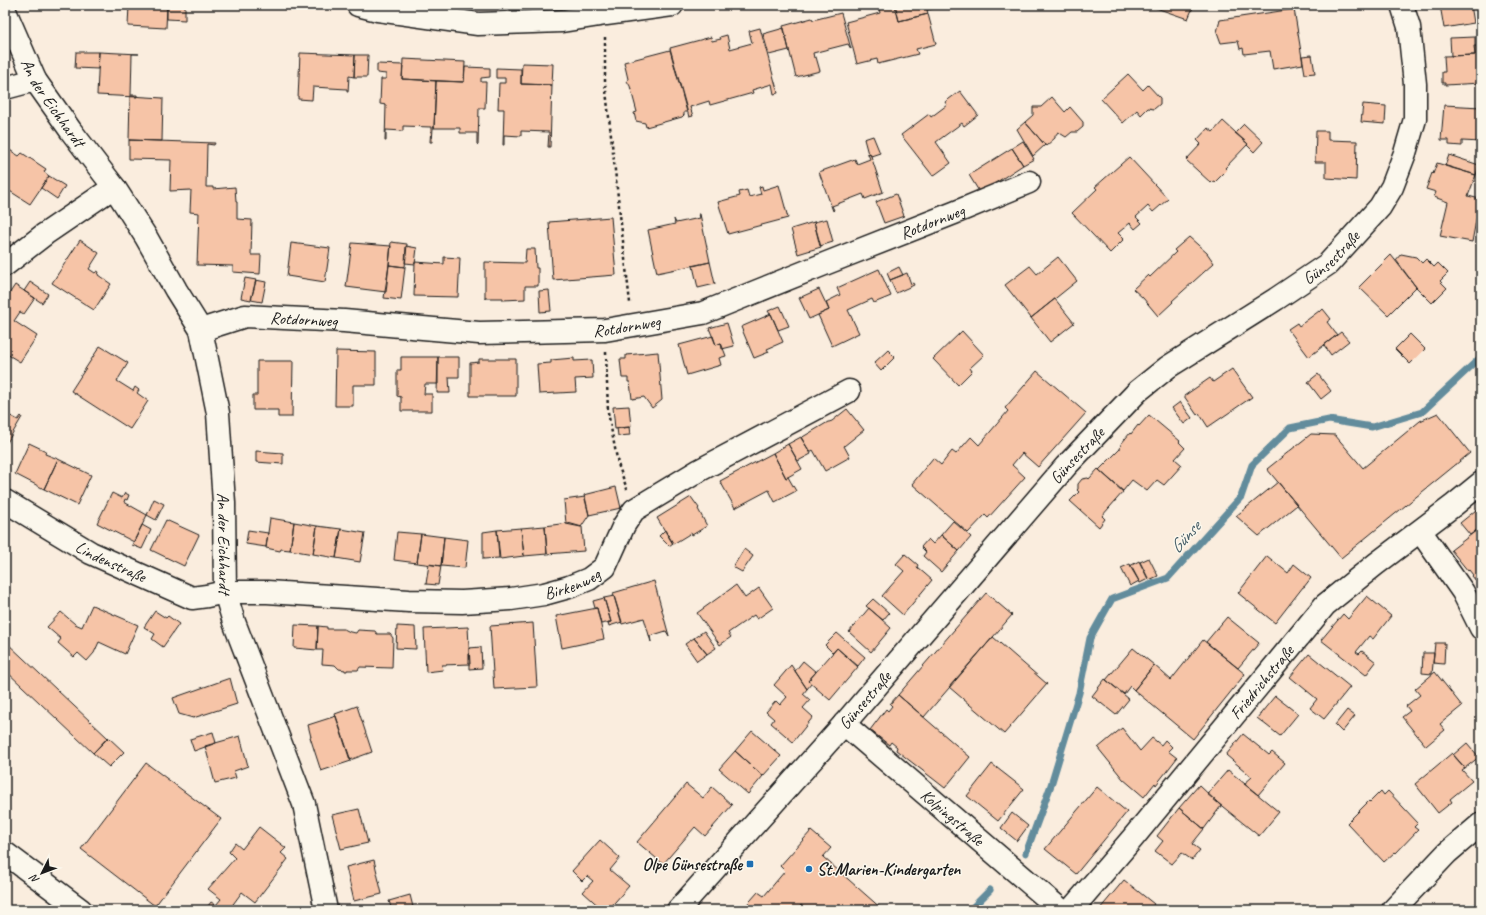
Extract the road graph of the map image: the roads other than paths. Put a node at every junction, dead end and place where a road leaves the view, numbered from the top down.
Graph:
1 (358, 5) edge
2 (672, 5) edge
3 (1402, 5) edge
4 (5, 11) edge
5 (35, 80) junction
6 (5, 88) edge
7 (1029, 182) dead end
8 (114, 187) junction
9 (5, 265) edge
10 (201, 330) junction
11 (848, 391) dead end
12 (1481, 483) edge
13 (5, 501) edge
14 (1421, 532) junction
15 (225, 592) junction
16 (1481, 628) edge
17 (844, 724) junction
18 (1481, 824) edge
19 (5, 853) edge
20 (81, 910) edge
21 (326, 910) edge
22 (678, 910) edge
23 (1061, 910) edge
24 (1071, 910) edge
25 (1393, 910) edge

1 - 2 street
3 - 17 street, Günsestraße
4 - 5 street, An der Eichhardt
5 - 6 street
5 - 8 street, An der Eichhardt
7 - 10 street, Rotdornweg
8 - 9 street
8 - 10 street, An der Eichhardt
10 - 15 street, An der Eichhardt
11 - 15 street, Birkenweg
12 - 14 street, Friedrichstraße
13 - 15 street, Lindenstraße
14 - 16 street
14 - 24 street, Friedrichstraße
15 - 21 street, An der Eichhardt
17 - 22 street, Günsestraße
17 - 23 street, Kolpingstraße
18 - 25 street
19 - 20 street

